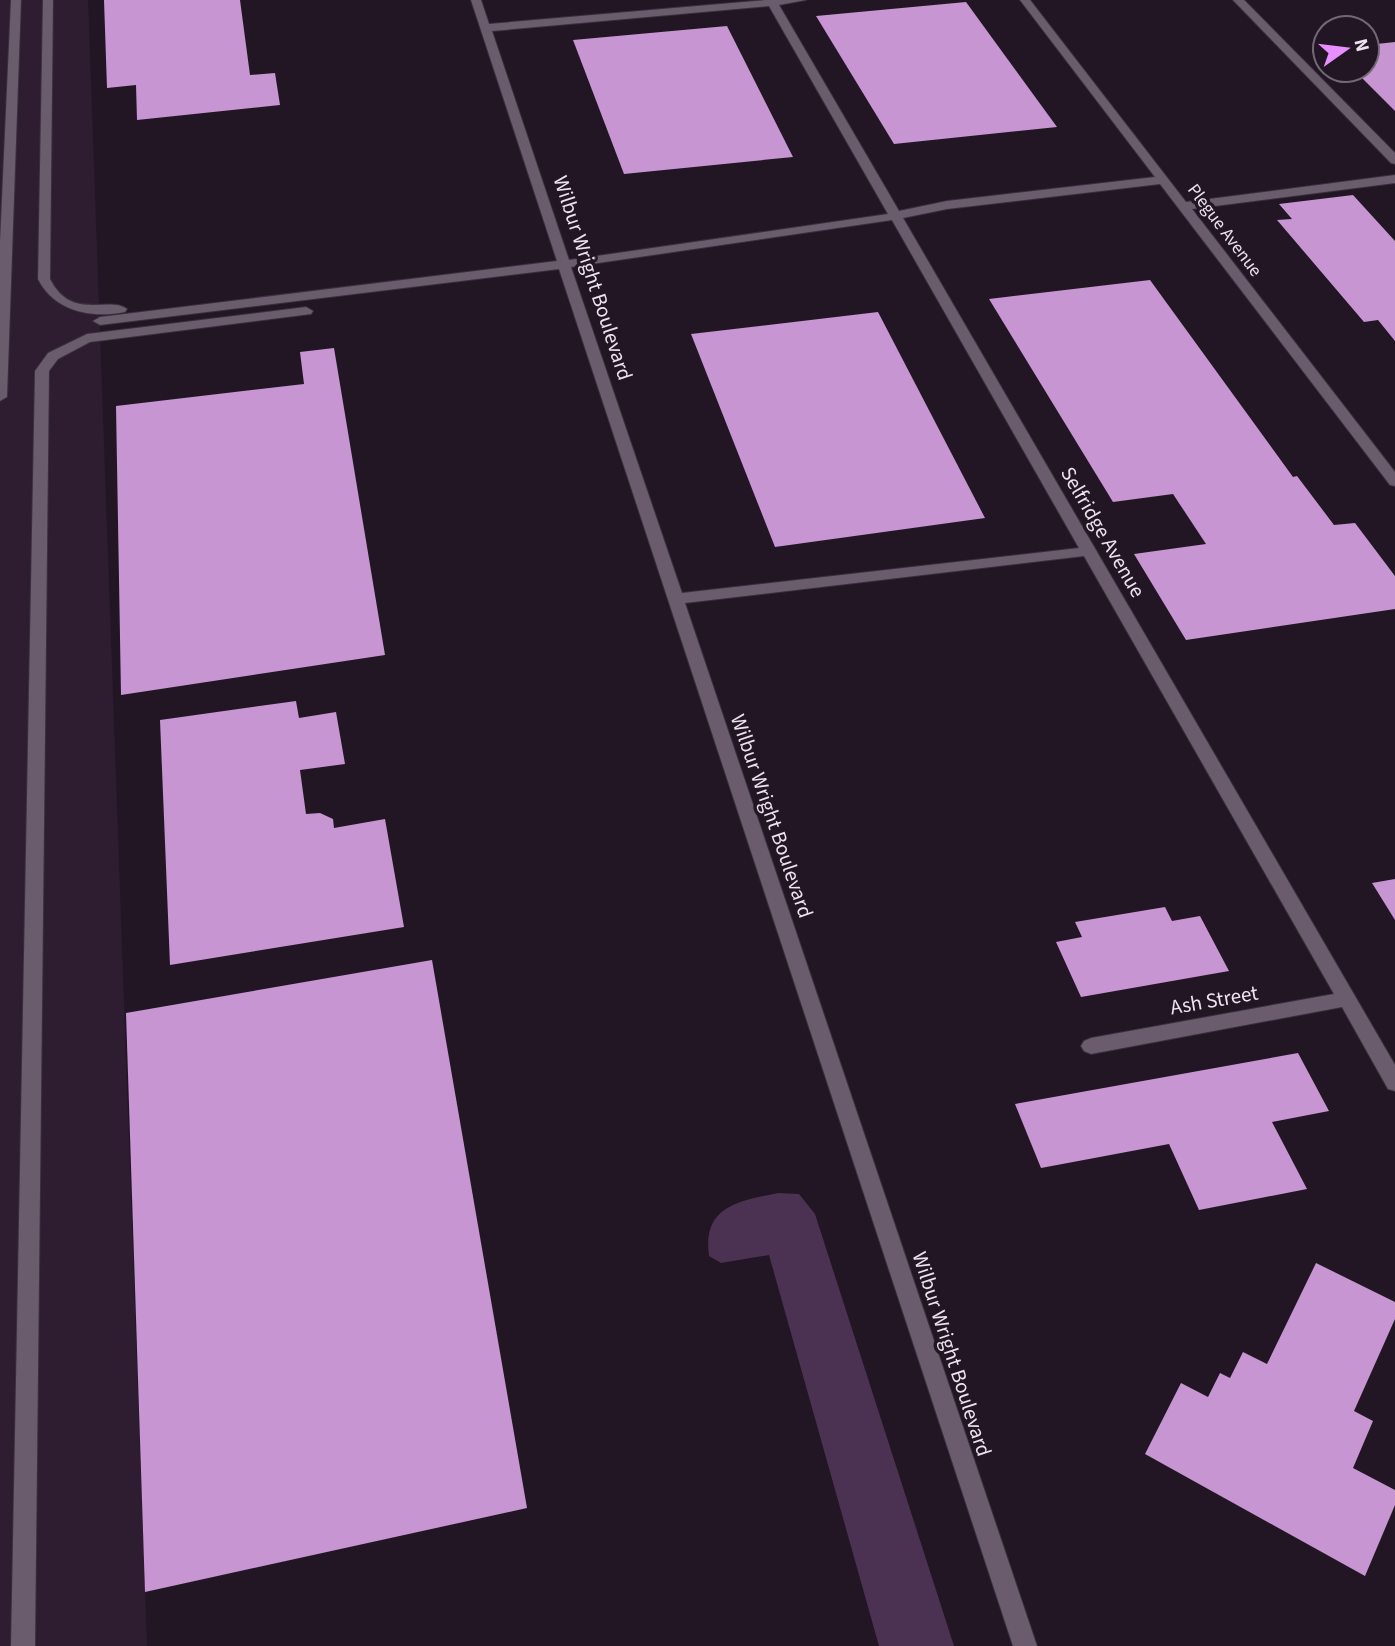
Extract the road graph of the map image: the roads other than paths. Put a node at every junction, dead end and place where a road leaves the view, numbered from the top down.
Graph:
1 (16, 0) edge
2 (48, 0) edge
3 (476, 0) edge
4 (801, 0) edge
5 (1025, 0) edge
6 (1238, 0) edge
7 (773, 3) junction
8 (486, 28) junction
9 (1395, 160) edge
10 (1395, 179) edge
11 (1164, 180) junction
12 (1185, 206) junction
13 (897, 215) junction
14 (565, 264) junction
15 (304, 288) dead end
16 (306, 311) dead end
17 (100, 321) dead end
18 (0, 397) edge
19 (1395, 482) edge
20 (1090, 551) junction
21 (675, 599) junction
22 (1346, 999) junction
23 (1091, 1046) dead end
24 (1395, 1083) edge
25 (23, 1646) edge
26 (1026, 1646) edge

1 - 18 street
2 - 15 street
3 - 8 street, Wilbur Wright Boulevard
4 - 7 street
5 - 11 street, Plegue Avenue
6 - 9 street
7 - 8 street
7 - 13 street, Selfridge Avenue
8 - 14 street, Wilbur Wright Boulevard
10 - 12 street
11 - 12 street, Plegue Avenue
11 - 13 street
12 - 19 street, Plegue Avenue
13 - 14 street
13 - 20 street, Selfridge Avenue
14 - 17 street
14 - 21 street, Wilbur Wright Boulevard
16 - 25 street
20 - 21 street
20 - 22 street, Selfridge Avenue
21 - 26 street, Wilbur Wright Boulevard
22 - 23 street, Ash Street
22 - 24 street, Selfridge Avenue

